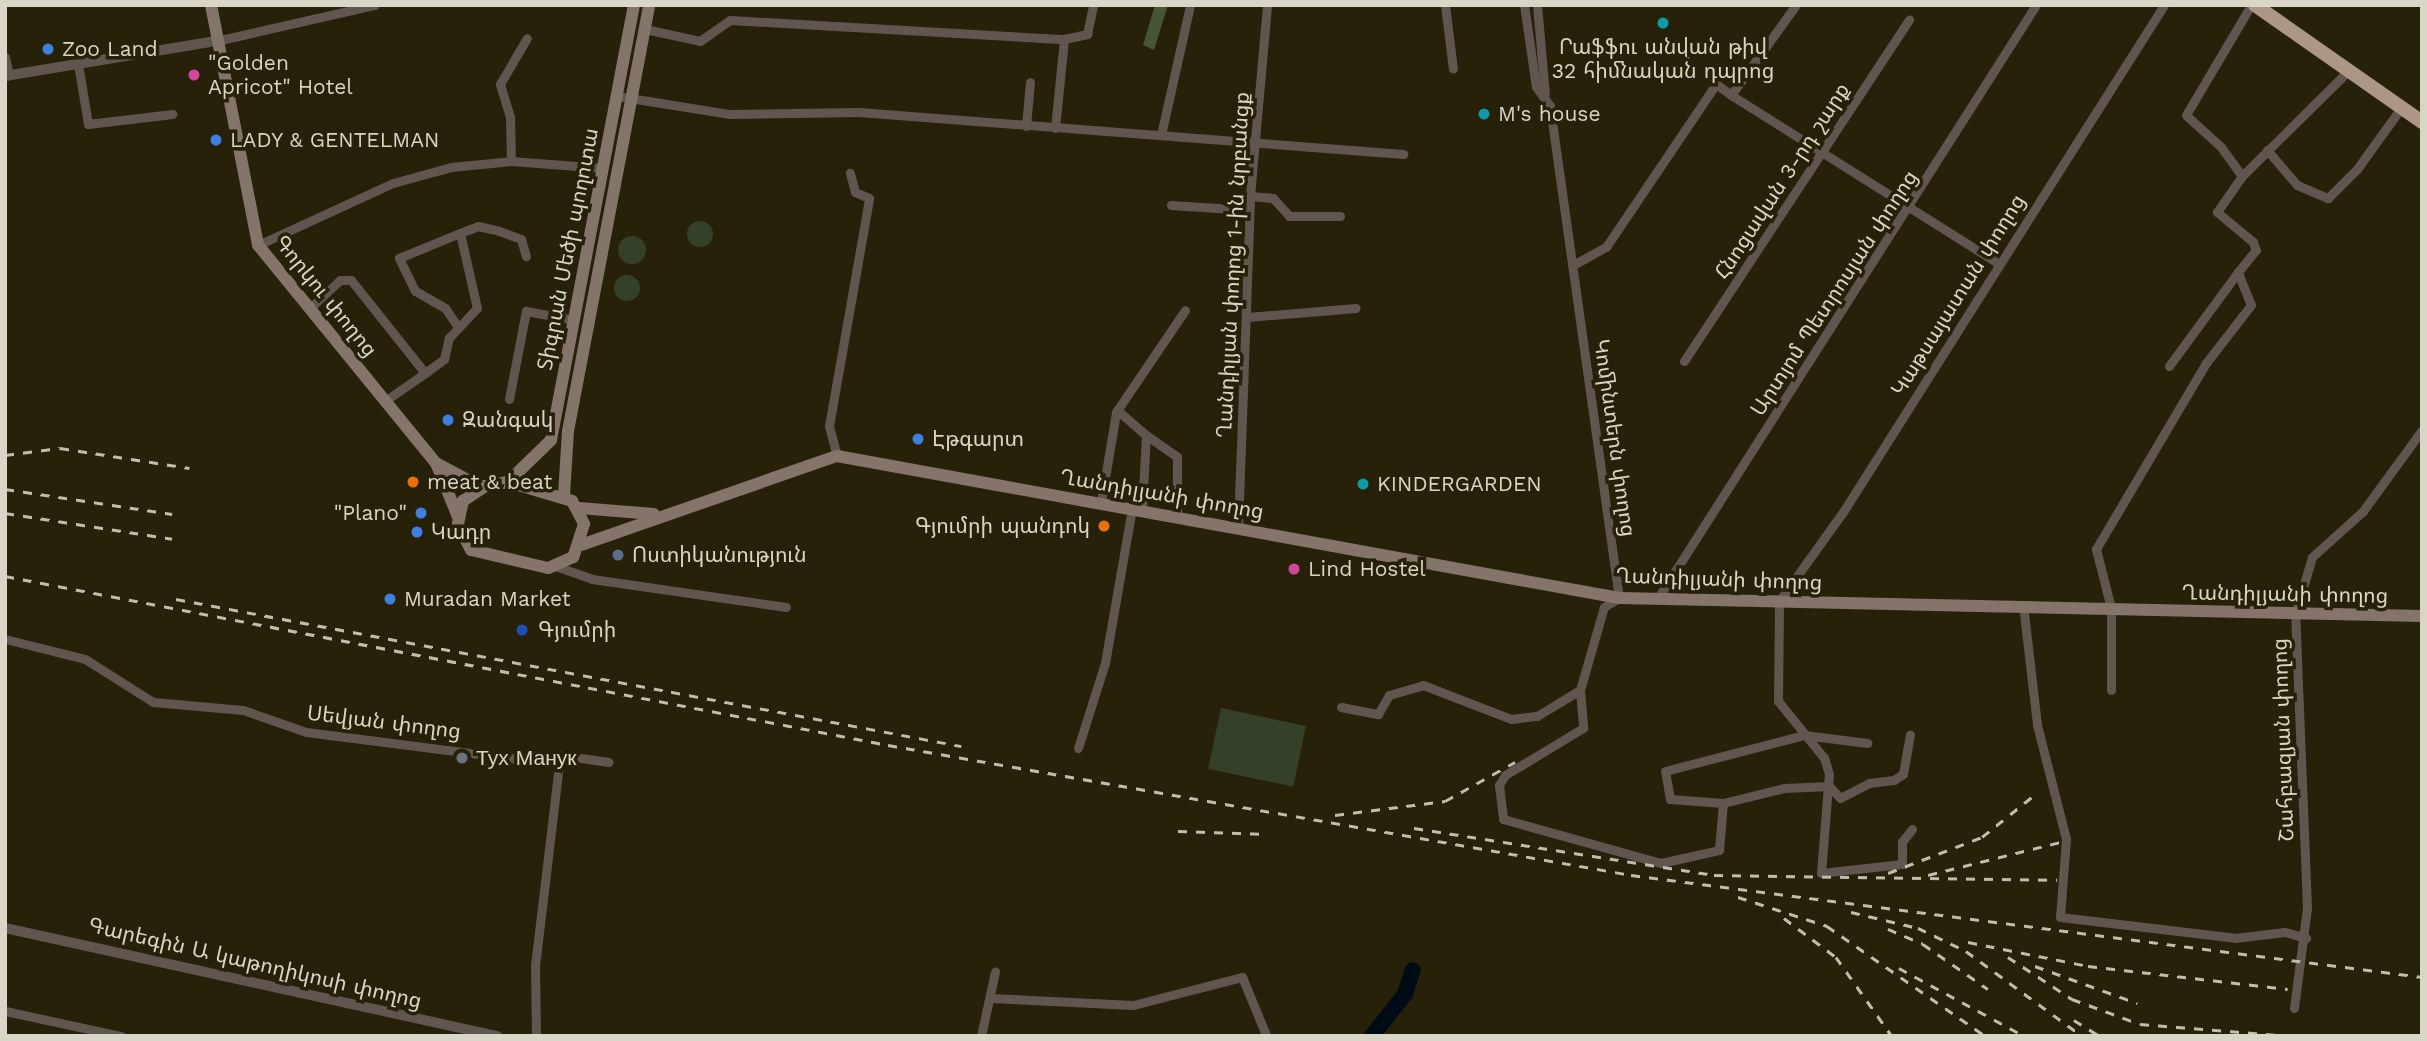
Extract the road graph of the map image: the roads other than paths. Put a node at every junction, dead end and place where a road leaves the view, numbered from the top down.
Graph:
1 (211, 5) edge
2 (375, 5) edge
3 (634, 5) edge
4 (649, 5) edge
5 (1093, 5) edge
6 (1190, 5) edge
7 (1267, 5) edge
8 (1445, 5) edge
9 (1524, 5) edge
10 (1536, 5) edge
11 (1796, 5) edge
12 (2036, 5) edge
13 (2164, 5) edge
14 (2253, 5) edge
15 (1909, 20) dead end
16 (645, 29) junction
17 (527, 38) dead end
18 (1064, 39) junction
19 (216, 41) junction
20 (5, 57) edge
21 (78, 64) junction
22 (1452, 69) dead end
23 (2348, 71) junction
24 (7, 76) edge
25 (1030, 82) dead end
26 (1545, 94) junction
27 (1731, 95) junction
28 (617, 96) junction
29 (631, 99) junction
30 (2401, 108) junction
31 (172, 114) dead end
32 (2422, 122) edge
33 (1026, 126) junction
34 (1055, 128) junction
35 (1161, 135) junction
36 (1253, 143) junction
37 (2267, 150) junction
38 (1403, 154) dead end
39 (1820, 156) junction
40 (511, 161) junction
41 (603, 168) junction
42 (850, 173) dead end
43 (2242, 176) junction
44 (1250, 196) junction
45 (1171, 205) dead end
46 (1909, 209) junction
47 (1249, 210) junction
48 (1340, 216) dead end
49 (460, 233) junction
50 (258, 245) junction
51 (526, 256) dead end
52 (1998, 263) junction
53 (1573, 265) junction
54 (2238, 272) junction
55 (310, 307) junction
56 (1356, 308) dead end
57 (1185, 310) dead end
58 (1247, 317) junction
59 (574, 320) junction
60 (458, 327) junction
61 (1685, 361) dead end
62 (2169, 366) dead end
63 (425, 373) junction
64 (509, 399) dead end
65 (385, 401) junction
66 (1117, 410) junction
67 (2422, 430) edge
68 (1146, 435) junction
69 (837, 456) junction
70 (436, 463) junction
71 (508, 482) junction
72 (481, 487) junction
73 (564, 495) junction
74 (1101, 502) junction
75 (579, 508) junction
76 (1137, 509) junction
77 (657, 514) junction
78 (1177, 516) junction
79 (458, 517) junction
80 (1238, 527) junction
81 (581, 545) junction
82 (558, 567) junction
83 (1619, 598) junction
84 (1658, 598) junction
85 (1779, 601) junction
86 (2023, 605) junction
87 (786, 607) dead end
88 (2111, 608) junction
89 (2295, 615) junction
90 (2422, 616) edge
91 (5, 639) edge
92 (1580, 690) junction
93 (2111, 690) dead end
94 (1341, 707) dead end
95 (1804, 735) junction
96 (1910, 735) dead end
97 (1867, 743) dead end
98 (1078, 748) dead end
99 (560, 755) junction
100 (608, 762) dead end
101 (1829, 786) junction
102 (1723, 803) junction
103 (1912, 829) dead end
104 (5, 928) edge
105 (2306, 938) junction
106 (995, 972) dead end
107 (990, 998) junction
108 (2294, 1008) dead end
109 (5, 1011) edge
110 (1266, 1035) edge
111 (121, 1036) edge
112 (497, 1036) edge
113 (536, 1036) edge
114 (981, 1036) edge

1 - 19 main road, Գորկու փողոց
2 - 19 street
3 - 28 main road, Տիգրան Մեծի պողոտա
4 - 16 main road, Տիգրան Մեծի պողոտա
5 - 18 street
6 - 35 street
7 - 36 street, Ղանդիլյան փողոց 1-ին նրբանցք
8 - 22 street
9 - 26 street, Կոմինտերն փողոց
10 - 26 street
11 - 27 street
12 - 46 street, Արտյոմ Պետրոսյան փողոց
13 - 52 street, Կաթսայատան փողոց
14 - 23 highway
14 - 43 street
15 - 39 street, Հնոցավան 3-րդ շարք
16 - 18 street
16 - 29 main road, Տիգրան Մեծի պողոտա
17 - 40 street
18 - 34 street
19 - 21 street
19 - 50 main road, Գորկու փողոց
20 - 24 street
21 - 24 street
21 - 31 street
23 - 30 highway
23 - 37 street
25 - 33 street
26 - 53 street, Կոմինտերն փողոց
27 - 39 street
27 - 53 street
28 - 29 street
28 - 41 main road, Տիգրան Մեծի պողոտա
29 - 33 street
29 - 73 main road, Տիգրան Մեծի պողոտա
30 - 32 highway
30 - 37 street
33 - 34 street
34 - 35 street
35 - 36 street
36 - 38 street
36 - 44 street, Ղանդիլյան փողոց 1-ին նրբանցք
37 - 43 street
39 - 46 street
39 - 61 street, Հնոցավան 3-րդ շարք
40 - 41 street
40 - 50 street
41 - 59 main road, Տիգրան Մեծի պողոտա
42 - 69 street
43 - 54 street
44 - 47 street, Ղանդիլյան փողոց 1-ին նրբանցք
44 - 48 street
45 - 47 street
46 - 52 street
46 - 84 street, Արտյոմ Պետրոսյան փողոց
47 - 58 street, Ղանդիլյան փողոց 1-ին նրբանցք
49 - 51 street
49 - 60 street
49 - 60 street
50 - 55 main road, Գորկու փողոց
52 - 85 street, Կաթսայատան փողոց
53 - 83 street, Կոմինտերն փողոց
54 - 62 street
54 - 88 street
55 - 63 street
55 - 65 main road, Գորկու փողոց
56 - 58 street
57 - 66 street
58 - 80 street, Ղանդիլյան փողոց 1-ին նրբանցք
59 - 64 street
59 - 71 main road, Տիգրան Մեծի պողոտա
60 - 63 street
63 - 65 street
65 - 70 main road, Գորկու փողոց
66 - 68 street
66 - 74 street
67 - 89 street, Շահբազյան փողոց
68 - 76 street
68 - 78 street
69 - 74 main road, Ղանդիլյանի փողոց
69 - 77 main road, Ղանդիլյանի փողոց
70 - 72 main road, Գորկու փողոց
70 - 79 main road, Գորկու փողոց
71 - 72 main road
71 - 73 main road
72 - 79 main road
73 - 75 main road
74 - 76 main road, Ղանդիլյանի փողոց
75 - 77 main road, Ղանդիլյանի փողոց
75 - 81 main road
76 - 78 main road, Ղանդիլյանի փողոց
76 - 98 street
77 - 81 main road, Ղանդիլյանի փողոց
78 - 80 main road, Ղանդիլյանի փողոց
79 - 82 main road
80 - 83 main road, Ղանդիլյանի փողոց
81 - 82 main road
82 - 87 street
83 - 84 main road, Ղանդիլյանի փողոց
83 - 92 street
84 - 85 main road, Ղանդիլյանի փողոց
85 - 86 main road, Ղանդիլյանի փողոց
85 - 95 street
86 - 88 main road, Ղանդիլյանի փողոց
86 - 105 street
88 - 89 main road, Ղանդիլյանի փողոց
88 - 93 street
89 - 90 main road, Ղանդիլյանի փողոց
89 - 105 street, Շահբազյան փողոց
91 - 99 street, Սեվյան փողոց
92 - 94 street
92 - 102 street
95 - 97 street
95 - 101 street
95 - 102 street
96 - 101 street
99 - 100 street, Սեվյան փողոց
99 - 113 street
101 - 102 street
101 - 103 street
104 - 112 street, Գարեգին Ա կաթողիկոսի փողոց
105 - 108 street, Շահբազյան փողոց
106 - 107 street
107 - 110 street
107 - 114 street
109 - 111 street

